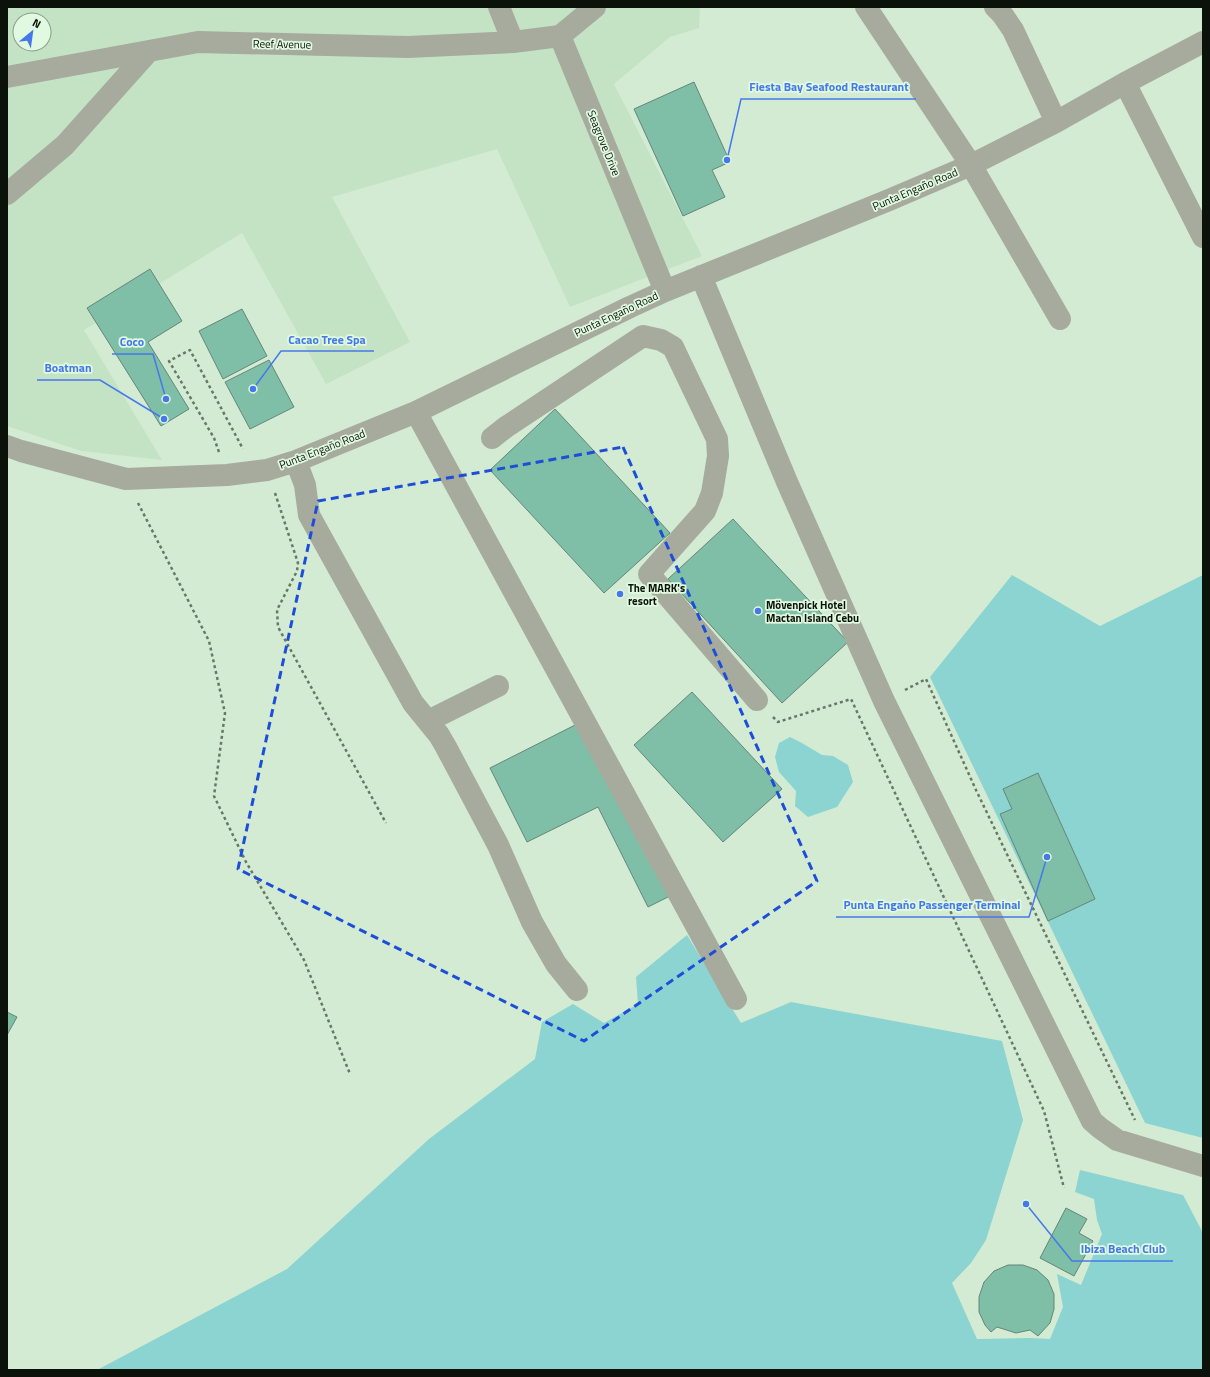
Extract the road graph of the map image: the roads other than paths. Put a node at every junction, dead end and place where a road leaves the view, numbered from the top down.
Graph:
1 (499, 7) edge
2 (595, 7) edge
3 (866, 7) edge
4 (995, 7) edge
5 (560, 36) junction
6 (513, 42) junction
7 (1203, 42) edge
8 (149, 51) junction
9 (7, 77) edge
10 (1126, 83) junction
11 (1056, 122) junction
12 (971, 165) junction
13 (7, 194) edge
14 (1203, 237) edge
15 (701, 276) junction
16 (665, 291) junction
17 (630, 307) junction
18 (1060, 319) dead end
19 (643, 336) junction
20 (416, 412) junction
21 (492, 438) dead end
22 (7, 446) edge
23 (296, 460) junction
24 (498, 686) dead end
25 (757, 700) road end
26 (428, 721) junction
27 (577, 990) dead end
28 (736, 999) dead end
29 (1203, 1166) edge

1 - 6 street
2 - 5 street
3 - 12 street
4 - 11 street
5 - 6 street, Reef Avenue
5 - 16 street, Seagrove Drive
6 - 8 street, Reef Avenue
7 - 10 street, Punta Engaño Road
8 - 9 street, Reef Avenue
8 - 13 street
10 - 11 street, Punta Engaño Road
10 - 14 street
11 - 12 street, Punta Engaño Road
12 - 15 street, Punta Engaño Road
12 - 18 street
15 - 16 street, Punta Engaño Road
15 - 29 street
16 - 17 street, Punta Engaño Road
17 - 19 street
17 - 20 street, Punta Engaño Road
19 - 21 street
19 - 25 street
20 - 23 street, Punta Engaño Road
20 - 28 street
22 - 23 street, Punta Engaño Road
23 - 26 street
24 - 26 street
26 - 27 street

